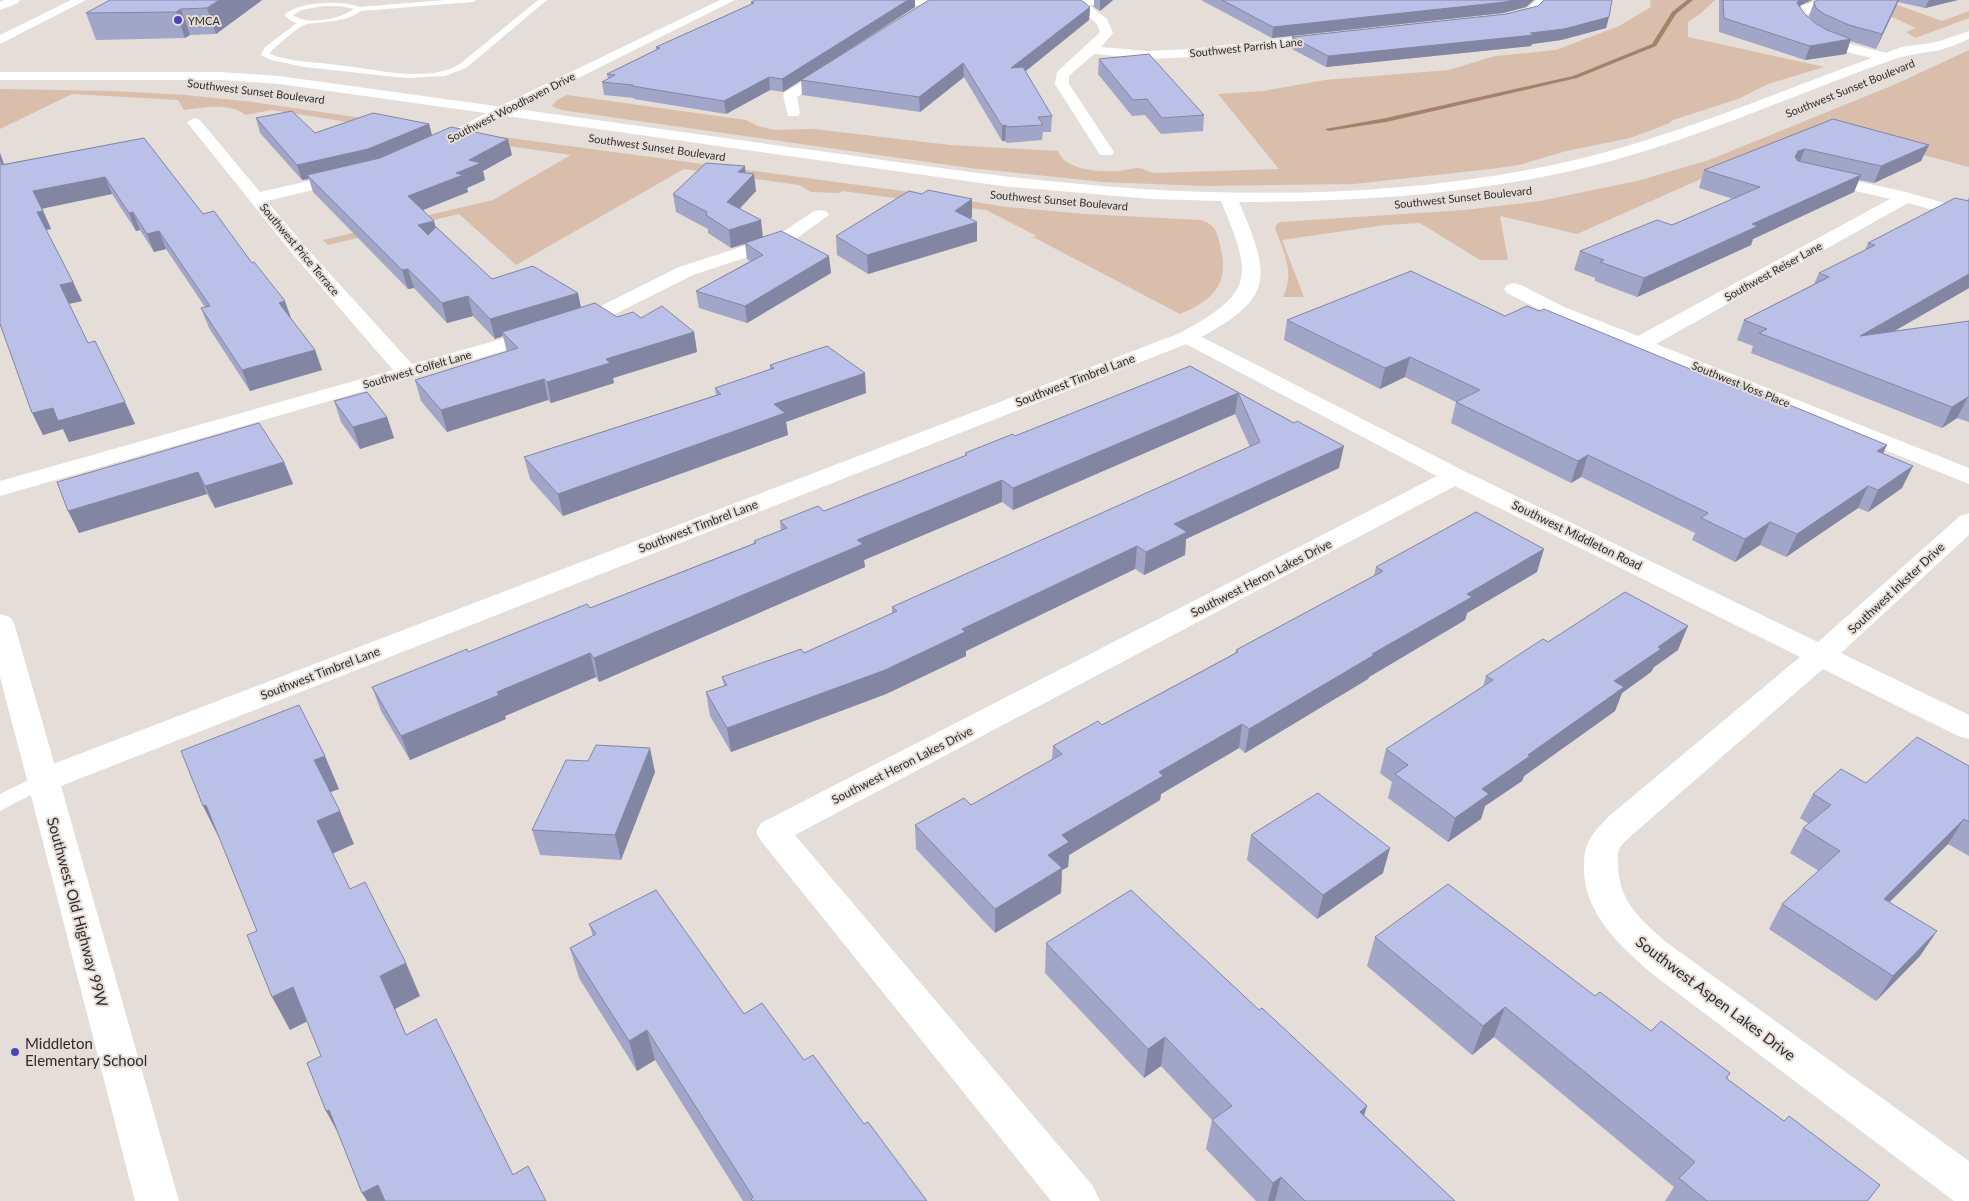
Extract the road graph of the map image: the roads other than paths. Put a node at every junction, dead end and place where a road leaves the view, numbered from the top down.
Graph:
1 (14, 0) edge
2 (80, 0) edge
3 (473, 0) edge
4 (544, 0) edge
5 (728, 0) edge
6 (901, 0) edge
7 (1102, 0) edge
8 (1543, 0) edge
9 (1833, 0) edge
10 (331, 2) edge
11 (1078, 2) junction
12 (933, 3) junction
13 (0, 6) edge
14 (978, 6) edge
15 (1030, 6) edge
16 (359, 9) junction
17 (917, 15) edge
18 (1494, 20) edge
19 (303, 22) junction
20 (1969, 35) edge
21 (1337, 37) edge
22 (0, 40) edge
23 (1939, 46) junction
24 (1091, 50) junction
25 (845, 60) edge
26 (1890, 63) junction
27 (1909, 64) dead end
28 (0, 76) edge
29 (157, 77) junction
30 (1870, 80) dead end
31 (501, 111) junction
32 (793, 113) dead end
33 (480, 122) junction
34 (195, 123) dead end
35 (1106, 152) dead end
36 (418, 153) edge
37 (359, 174) edge
38 (1807, 175) edge
39 (866, 178) dead end
40 (1534, 190) dead end
41 (979, 193) dead end
42 (1906, 197) junction
43 (257, 198) junction
44 (1231, 204) junction
45 (820, 215) dead end
46 (1969, 215) edge
47 (1514, 289) dead end
48 (1188, 337) junction
49 (1640, 344) junction
50 (407, 372) junction
51 (1455, 476) junction
52 (1969, 476) edge
53 (0, 489) edge
54 (1969, 521) edge
55 (0, 623) edge
56 (1822, 655) junction
57 (1969, 728) edge
58 (43, 780) junction
59 (0, 790) edge
60 (0, 803) edge
61 (1969, 1186) edge
62 (157, 1201) edge
63 (1078, 1201) edge

1 - 13 main road
2 - 22 main road
3 - 16 lane
4 - 19 lane
5 - 31 main road, Southwest Woodhaven Drive
6 - 12 main road
7 - 11 main road
8 - 18 main road
9 - 26 main road
10 - 16 lane
10 - 19 lane
11 - 15 main road
11 - 24 main road
12 - 14 main road
12 - 17 main road
16 - 19 lane
20 - 23 main road, Southwest Sunset Boulevard
21 - 24 main road, Southwest Parrish Lane
23 - 26 main road, Southwest Sunset Boulevard
23 - 27 main road, Southwest Sunset Boulevard
24 - 35 main road
25 - 32 main road
26 - 30 main road, Southwest Sunset Boulevard
26 - 44 main road, Southwest Sunset Boulevard
28 - 29 main road, Southwest Sunset Boulevard
29 - 31 main road, Southwest Sunset Boulevard
29 - 33 main road, Southwest Sunset Boulevard
31 - 33 main road, Southwest Woodhaven Drive
31 - 44 main road, Southwest Sunset Boulevard
33 - 36 main road, Southwest Woodhaven Drive
33 - 39 main road, Southwest Sunset Boulevard
34 - 43 main road, Southwest Price Terrace
37 - 43 main road
38 - 42 main road
40 - 44 main road, Southwest Sunset Boulevard
41 - 44 main road, Southwest Sunset Boulevard
42 - 46 main road
42 - 49 main road, Southwest Reiser Lane
43 - 50 main road, Southwest Price Terrace
44 - 48 main road, Southwest Timbrel Lane
45 - 50 main road, Southwest Colfelt Lane
47 - 49 main road, Southwest Voss Place
48 - 51 main road, Southwest Middleton Road
48 - 58 main road, Southwest Timbrel Lane
49 - 52 main road, Southwest Voss Place
50 - 53 main road, Southwest Colfelt Lane
51 - 56 main road, Southwest Middleton Road
51 - 63 main road, Southwest Heron Lakes Drive
54 - 56 main road, Southwest Inkster Drive
55 - 58 main road, Southwest Old Highway 99W
56 - 57 main road, Southwest Middleton Road
56 - 61 main road, Southwest Aspen Lakes Drive
58 - 59 lane
58 - 60 lane
58 - 62 main road, Southwest Old Highway 99W

